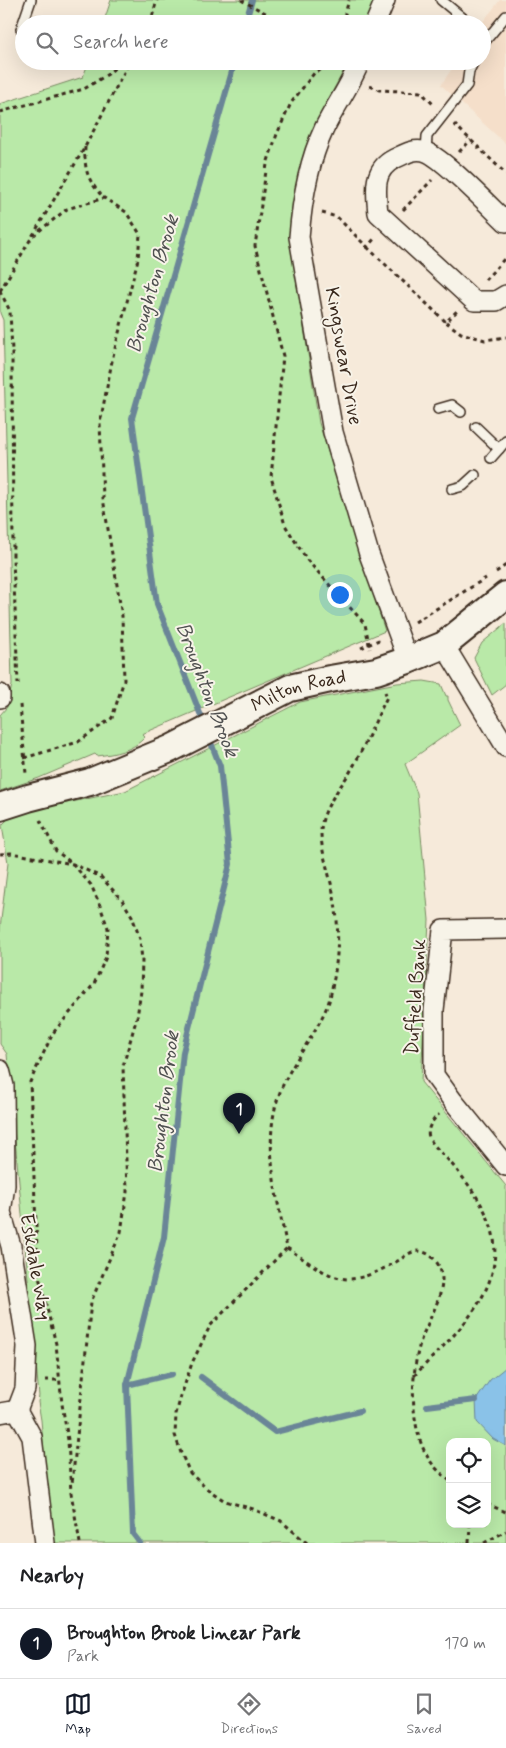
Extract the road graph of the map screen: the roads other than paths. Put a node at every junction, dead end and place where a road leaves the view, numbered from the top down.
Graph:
1 (31, 0) edge
2 (385, 0) edge
3 (441, 0) edge
4 (26, 15) edge
5 (379, 15) edge
6 (459, 15) edge
7 (506, 16) edge
8 (491, 34) edge
9 (356, 70) edge
10 (470, 70) edge
11 (426, 152) junction
12 (506, 222) edge
13 (506, 295) edge
14 (438, 408) dead end
15 (461, 412) dead end
16 (476, 427) dead end
17 (506, 442) edge
18 (499, 449) junction
19 (491, 458) dead end
20 (475, 475) dead end
21 (452, 489) dead end
22 (506, 595) edge
23 (444, 645) junction
24 (408, 660) junction
25 (0, 694) edge
26 (0, 698) edge
27 (506, 746) edge
28 (0, 807) edge
29 (506, 929) edge
30 (1, 1082) edge
31 (506, 1166) edge
32 (0, 1213) edge
33 (8, 1411) edge
34 (46, 1543) edge

1 - 4 lane
2 - 5 street
3 - 6 lane
7 - 8 lane
9 - 24 street, Kingswear Drive
10 - 11 lane
11 - 12 street
11 - 13 street
14 - 15 lane
16 - 18 lane
17 - 18 lane
18 - 19 lane
20 - 21 lane
22 - 23 street, Milton Road
23 - 24 street, Milton Road
23 - 27 street
24 - 28 street, Milton Road
25 - 26 street
29 - 31 street, Duffield Bank
30 - 32 street, Eskdale Way
32 - 33 street, Eskdale Way
33 - 34 street

